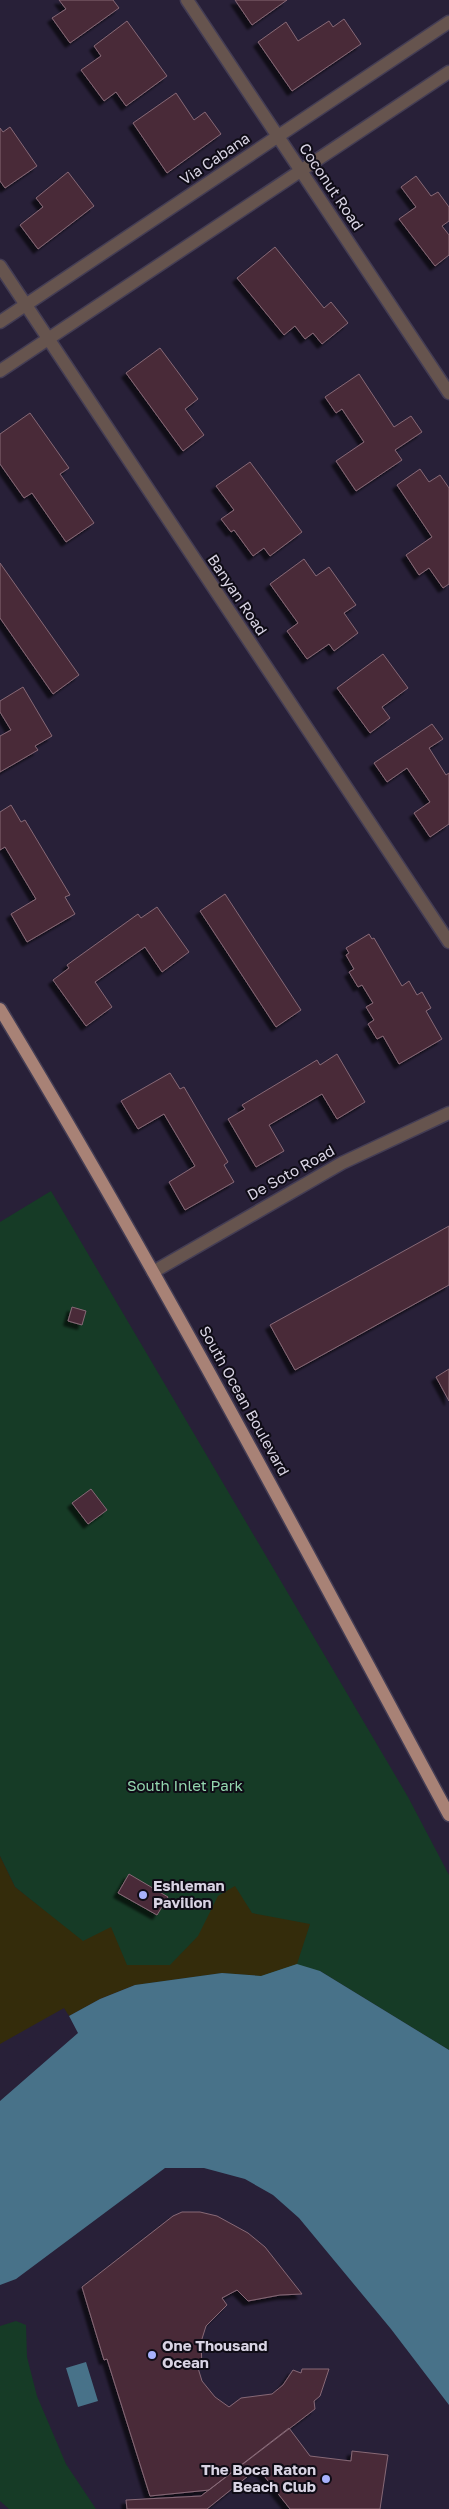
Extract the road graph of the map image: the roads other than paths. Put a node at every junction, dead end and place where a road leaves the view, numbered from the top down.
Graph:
1 (187, 0) edge
2 (449, 22) edge
3 (449, 72) edge
4 (278, 136) junction
5 (300, 170) junction
6 (0, 266) edge
7 (25, 305) junction
8 (0, 322) edge
9 (48, 339) junction
10 (0, 371) edge
11 (449, 393) edge
12 (449, 942) edge
13 (0, 1009) edge
14 (449, 1113) edge
15 (153, 1272) junction
16 (449, 1815) edge

1 - 4 street, Coconut Road
2 - 4 street, Via Cabana
3 - 5 street
4 - 5 street, Coconut Road
4 - 7 street, Via Cabana
5 - 9 street
5 - 11 street, Coconut Road
6 - 7 street, Banyan Road
7 - 8 street, Via Cabana
7 - 9 street, Banyan Road
9 - 10 street
9 - 12 street, Banyan Road
13 - 15 main road, South Ocean Boulevard
14 - 15 street, De Soto Road
15 - 16 main road, South Ocean Boulevard

